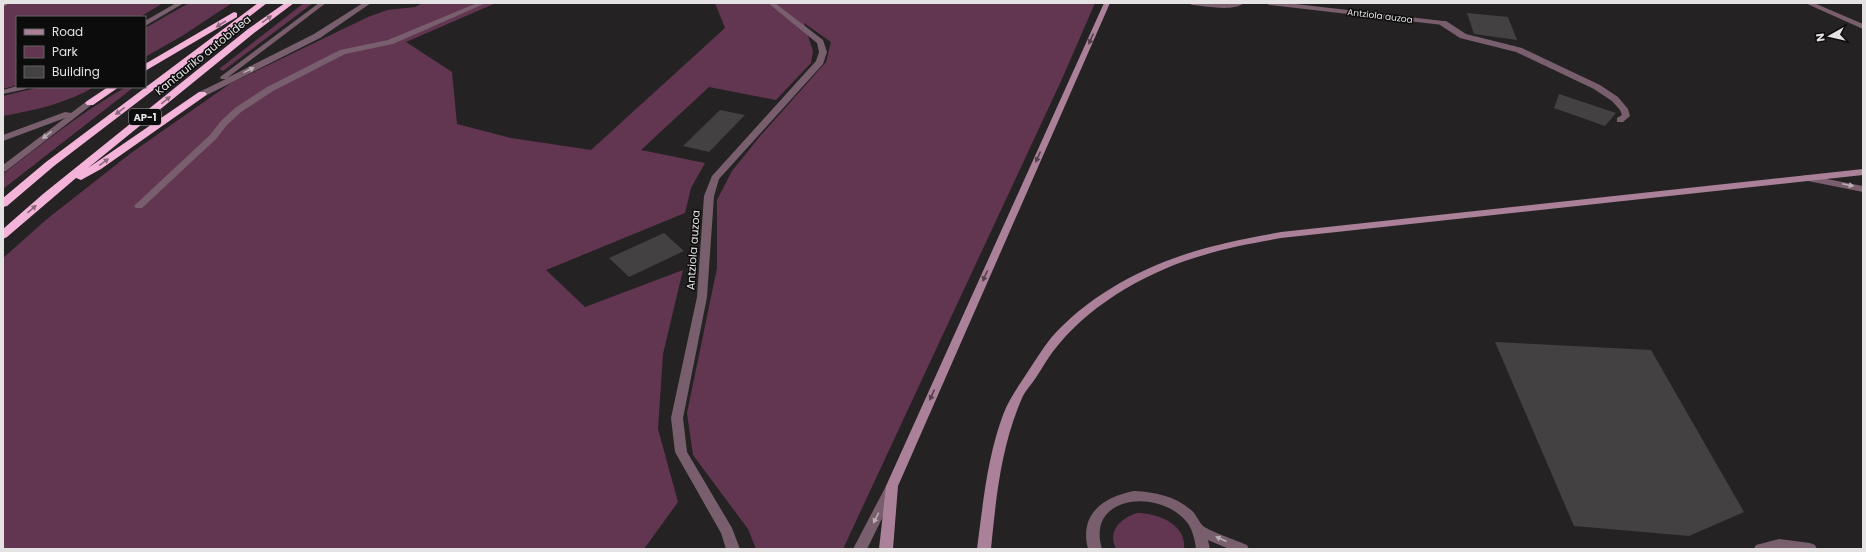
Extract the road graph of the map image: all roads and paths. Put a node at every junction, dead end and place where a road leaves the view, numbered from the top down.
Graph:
1 (181, 3) edge
2 (254, 3) edge
3 (263, 3) edge
4 (290, 3) edge
5 (323, 3) edge
6 (368, 3) edge
7 (483, 3) edge
8 (771, 3) edge
9 (1107, 3) edge
10 (1192, 3) edge
11 (1241, 3) edge
12 (1269, 3) edge
13 (1808, 3) edge
14 (146, 23) edge
15 (1863, 27) edge
16 (146, 67) edge
17 (19, 88) edge
18 (112, 88) edge
19 (3, 92) edge
20 (202, 94) junction
21 (90, 103) junction
22 (1620, 120) dead end
23 (3, 138) edge
24 (3, 169) edge
25 (1863, 172) edge
26 (1806, 178) junction
27 (1863, 189) edge
28 (47, 196) junction
29 (3, 204) edge
30 (139, 206) dead end
31 (3, 235) edge
32 (892, 486) junction
33 (1199, 530) junction
34 (733, 549) edge
35 (860, 549) edge
36 (886, 549) edge
37 (984, 549) edge
38 (1095, 549) edge
39 (1203, 549) edge
40 (1242, 549) edge
41 (1761, 549) edge
42 (1810, 549) edge

1 - 14 street
2 -> 16 highway
3 -> 29 highway, Kantauriko autobidea / AP-1
28 -> 4 highway, Kantauriko autobidea / AP-1
5 - 20 street
20 -> 6 street
7 - 30 street
8 - 34 street, Antziola auzoa
9 -> 32 main road
10 - 11 street
12 - 22 street, Antziola auzoa
13 - 15 street
17 - 19 street
18 - 21 highway
28 -> 20 highway
21 - 23 street
21 -> 24 street
25 - 26 main road
26 -> 27 street
26 - 37 main road
31 -> 28 highway, Kantauriko autobidea / AP-1
32 -> 35 street
32 - 36 main road
33 - 38 street
33 - 39 street
40 -> 33 street
41 - 42 street

